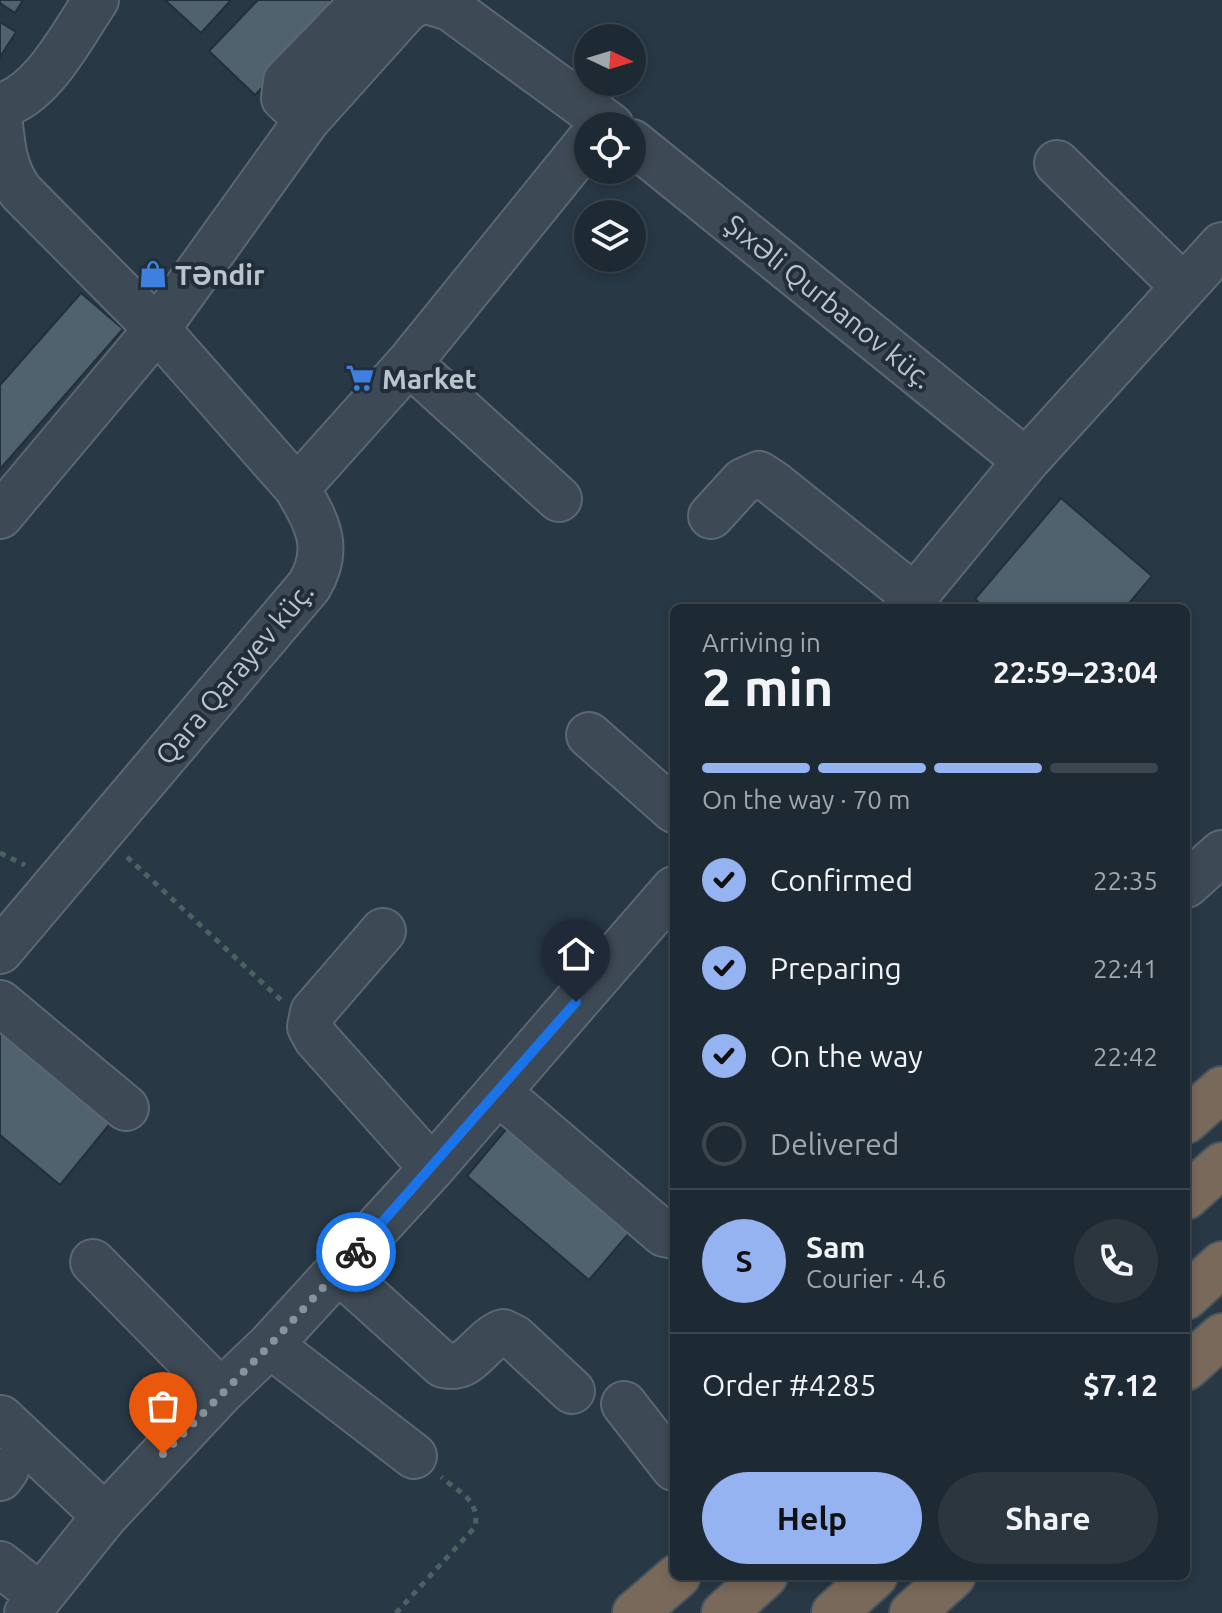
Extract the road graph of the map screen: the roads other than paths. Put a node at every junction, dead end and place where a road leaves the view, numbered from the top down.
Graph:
1 (96, 0) edge
2 (365, 0) edge
3 (423, 1) edge
4 (0, 106) edge
5 (582, 112) edge
6 (307, 120) junction
7 (0, 124) edge
8 (646, 163) edge
9 (1057, 163) dead end
10 (574, 170) edge
11 (1222, 245) edge
12 (1184, 287) junction
13 (157, 329) junction
14 (409, 363) junction
15 (1026, 461) junction
16 (297, 488) junction
17 (559, 499) dead end
18 (0, 516) edge
19 (711, 516) dead end
20 (909, 602) edge
21 (589, 735) dead end
22 (670, 806) edge
23 (1222, 853) edge
24 (1190, 881) edge
25 (670, 894) edge
26 (383, 931) dead end
27 (0, 951) edge
28 (0, 1003) edge
29 (1222, 1089) edge
30 (498, 1092) junction
31 (126, 1108) dead end
32 (1190, 1117) edge
33 (1222, 1165) edge
34 (432, 1168) junction
35 (1190, 1193) edge
36 (670, 1235) edge
37 (93, 1262) dead end
38 (1222, 1264) edge
39 (339, 1271) junction
40 (1190, 1293) edge
41 (1222, 1336) edge
42 (270, 1345) junction
43 (1190, 1364) edge
44 (572, 1391) dead end
45 (221, 1392) junction
46 (624, 1404) dead end
47 (1, 1418) edge
48 (414, 1456) road end
49 (670, 1463) edge
50 (105, 1516) junction
51 (0, 1564) edge
52 (673, 1580) edge
53 (761, 1580) edge
54 (871, 1580) edge
55 (949, 1580) edge
56 (34, 1604) edge
57 (635, 1613) edge
58 (724, 1613) edge
59 (834, 1613) edge
60 (912, 1613) edge

1 - 4 street
2 - 6 street
3 - 5 street, Şıxəli Qurbanov küç.
3 - 6 street
6 - 13 street
7 - 13 street, Qara Qarayev küç.
8 - 15 street, Şıxəli Qurbanov küç.
9 - 12 street
10 - 14 street
11 - 12 street
12 - 15 street
13 - 16 street, Qara Qarayev küç.
13 - 18 street
14 - 16 street
14 - 17 street
15 - 20 street
16 - 27 street, Qara Qarayev küç.
19 - 20 street
21 - 22 street
23 - 24 street
25 - 30 street
26 - 34 street
28 - 31 street
29 - 32 highway
30 - 34 street
30 - 36 street
33 - 35 highway
34 - 39 street
37 - 45 street
38 - 40 highway
39 - 42 street
39 - 44 street
41 - 43 highway
42 - 45 street
42 - 48 street
45 - 50 street
46 - 49 street
47 - 50 street
50 - 56 street
51 - 56 street
52 - 57 highway
53 - 58 highway
54 - 59 highway
55 - 60 highway

